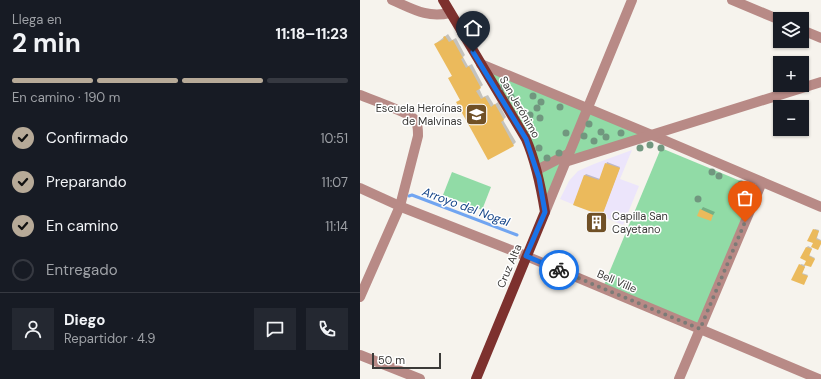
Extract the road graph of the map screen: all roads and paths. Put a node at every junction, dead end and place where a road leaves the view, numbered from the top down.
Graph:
1 (392, 0) edge
2 (443, 0) edge
3 (632, 0) edge
4 (732, 0) edge
5 (450, 13) junction
6 (773, 17) edge
7 (809, 33) edge
8 (821, 38) edge
9 (481, 64) junction
10 (821, 82) edge
11 (360, 95) edge
12 (587, 108) junction
13 (652, 135) junction
14 (566, 158) junction
15 (537, 170) junction
16 (762, 182) junction
17 (360, 188) edge
18 (400, 206) junction
19 (821, 207) edge
20 (545, 212) junction
21 (526, 256) junction
22 (360, 297) edge
23 (700, 329) junction
24 (360, 355) edge
25 (420, 379) edge
26 (476, 379) edge
27 (679, 379) edge
28 (819, 379) edge

1 - 5 street
2 - 5 main road, San Jerónimo
3 - 12 street, Cruz Alta
4 - 6 street
5 - 9 main road, San Jerónimo
7 - 8 street
9 - 12 street
9 - 15 main road, San Jerónimo
10 - 13 street
11 - 18 street
12 - 13 street
12 - 14 street, Cruz Alta
13 - 14 street
13 - 16 street
14 - 15 street
14 - 20 street, Cruz Alta
15 - 20 main road, San Jerónimo
16 - 19 street
16 - 23 street
17 - 18 street, Bell Ville
18 - 21 street, Bell Ville
18 - 22 street
20 - 21 main road, Cruz Alta
21 - 23 street, Bell Ville
21 - 26 main road, Cruz Alta
23 - 27 street
23 - 28 street, Bell Ville
24 - 25 street

